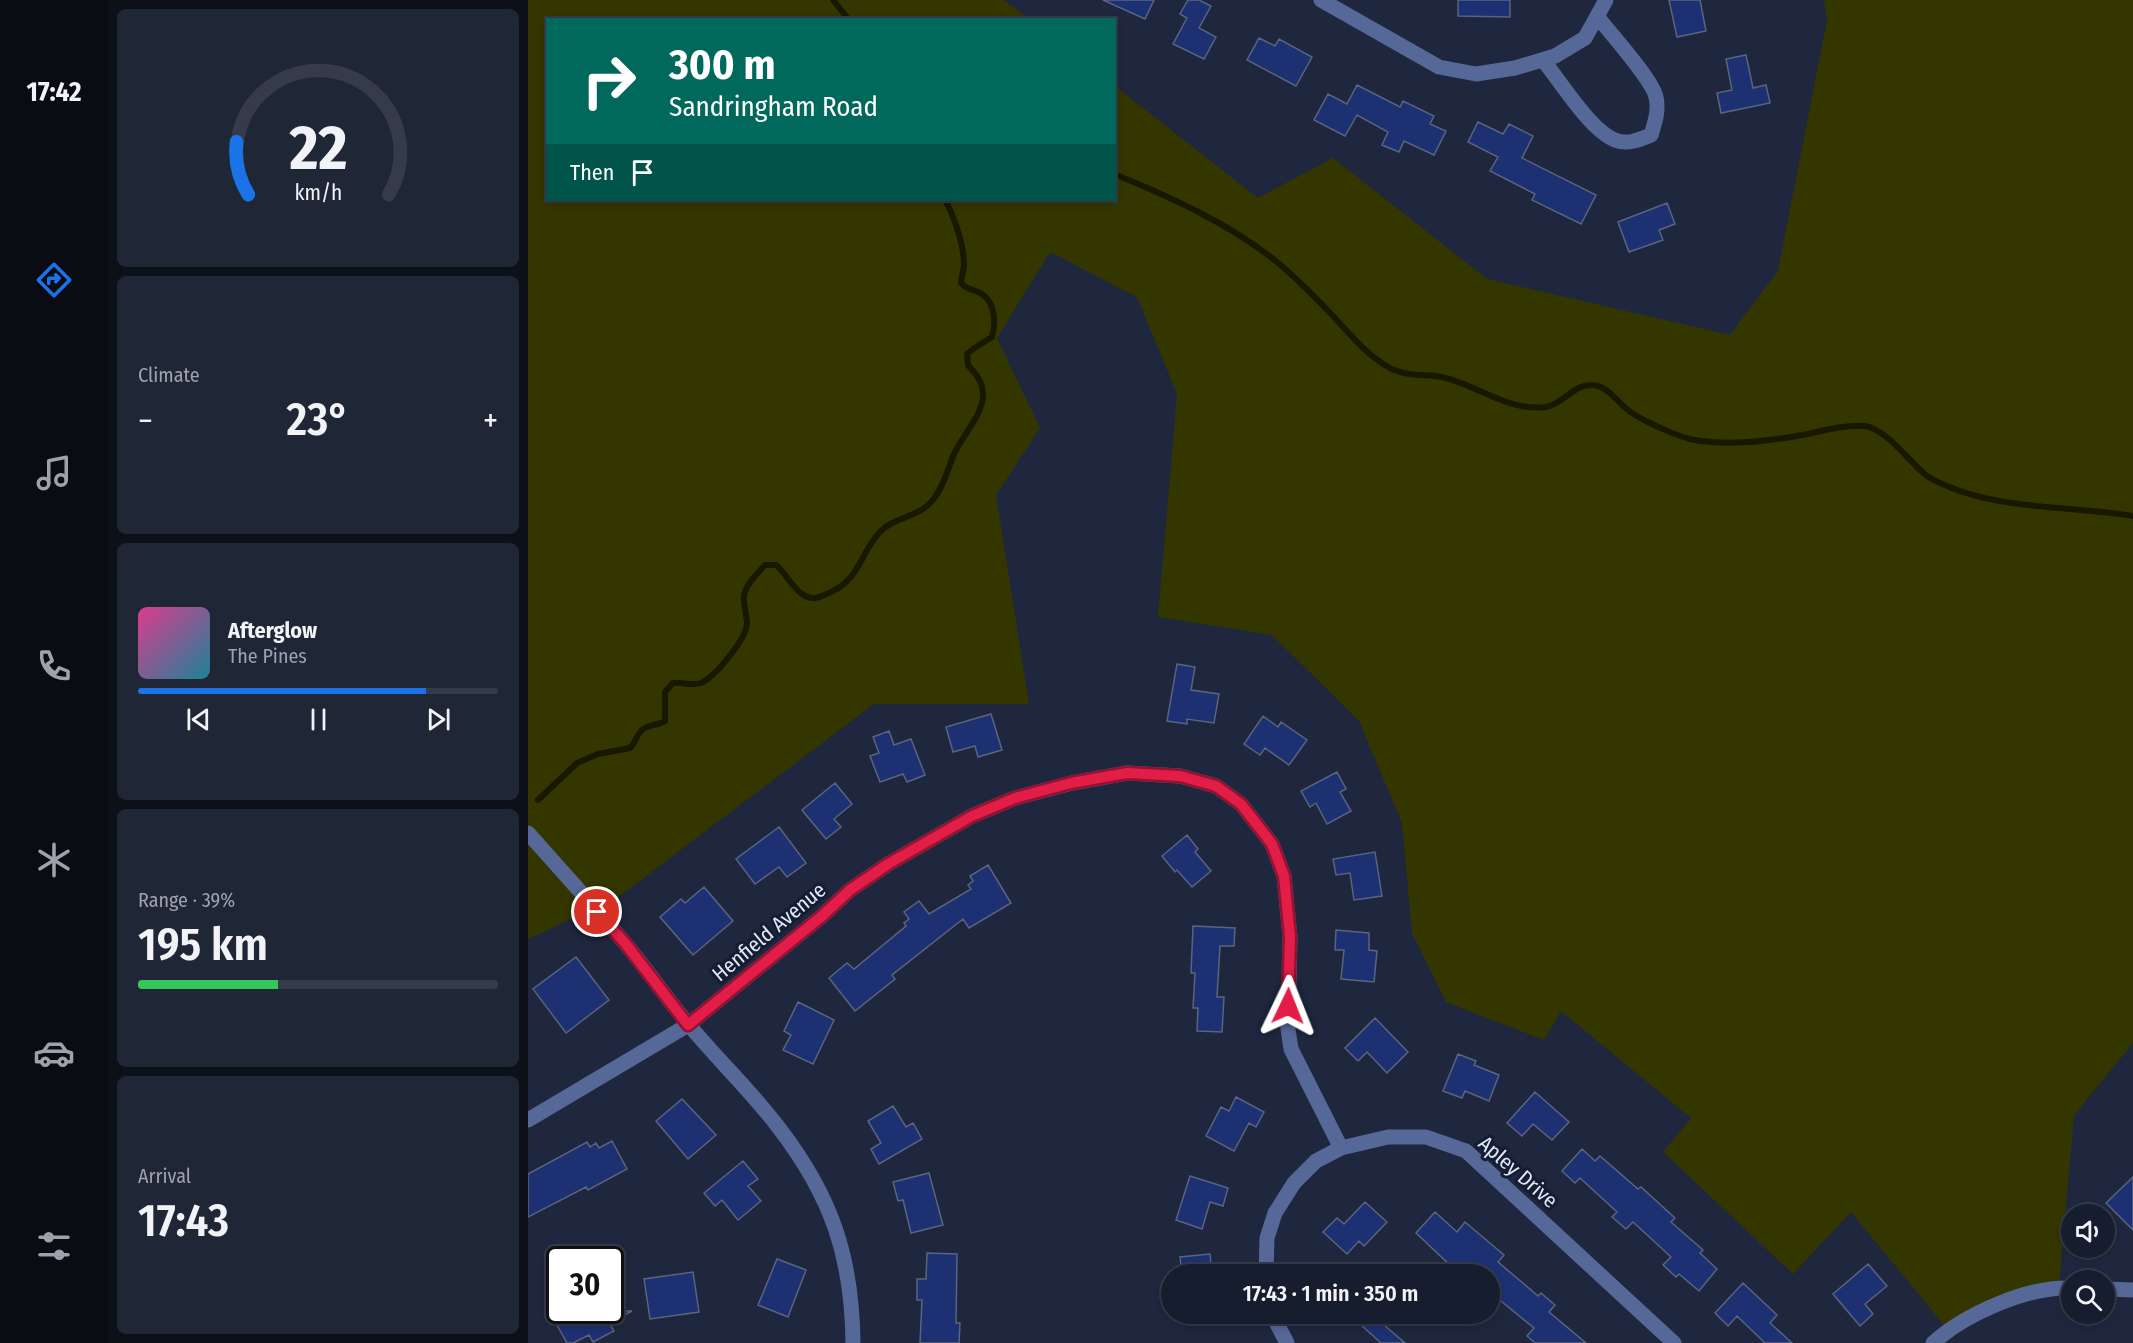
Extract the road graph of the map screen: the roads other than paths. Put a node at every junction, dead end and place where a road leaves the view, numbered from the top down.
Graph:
1 (1321, 0) edge
2 (1606, 0) edge
3 (1597, 16) junction
4 (1543, 60) junction
5 (528, 833) edge
6 (688, 1025) junction
7 (528, 1120) edge
8 (1341, 1148) junction
9 (1266, 1264) edge
10 (2061, 1287) edge
11 (2115, 1289) edge
12 (2133, 1290) edge
13 (1277, 1324) edge
14 (853, 1343) edge
15 (1287, 1343) edge
16 (1674, 1343) edge
17 (1933, 1343) edge

1 - 4 street
2 - 3 street
3 - 4 street
3 - 4 street
5 - 6 street
6 - 7 street, Henfield Avenue
6 - 8 street, Henfield Avenue
6 - 14 street
8 - 9 street, Apley Drive
8 - 16 street, Apley Drive
10 - 17 street
11 - 12 street
13 - 15 street

